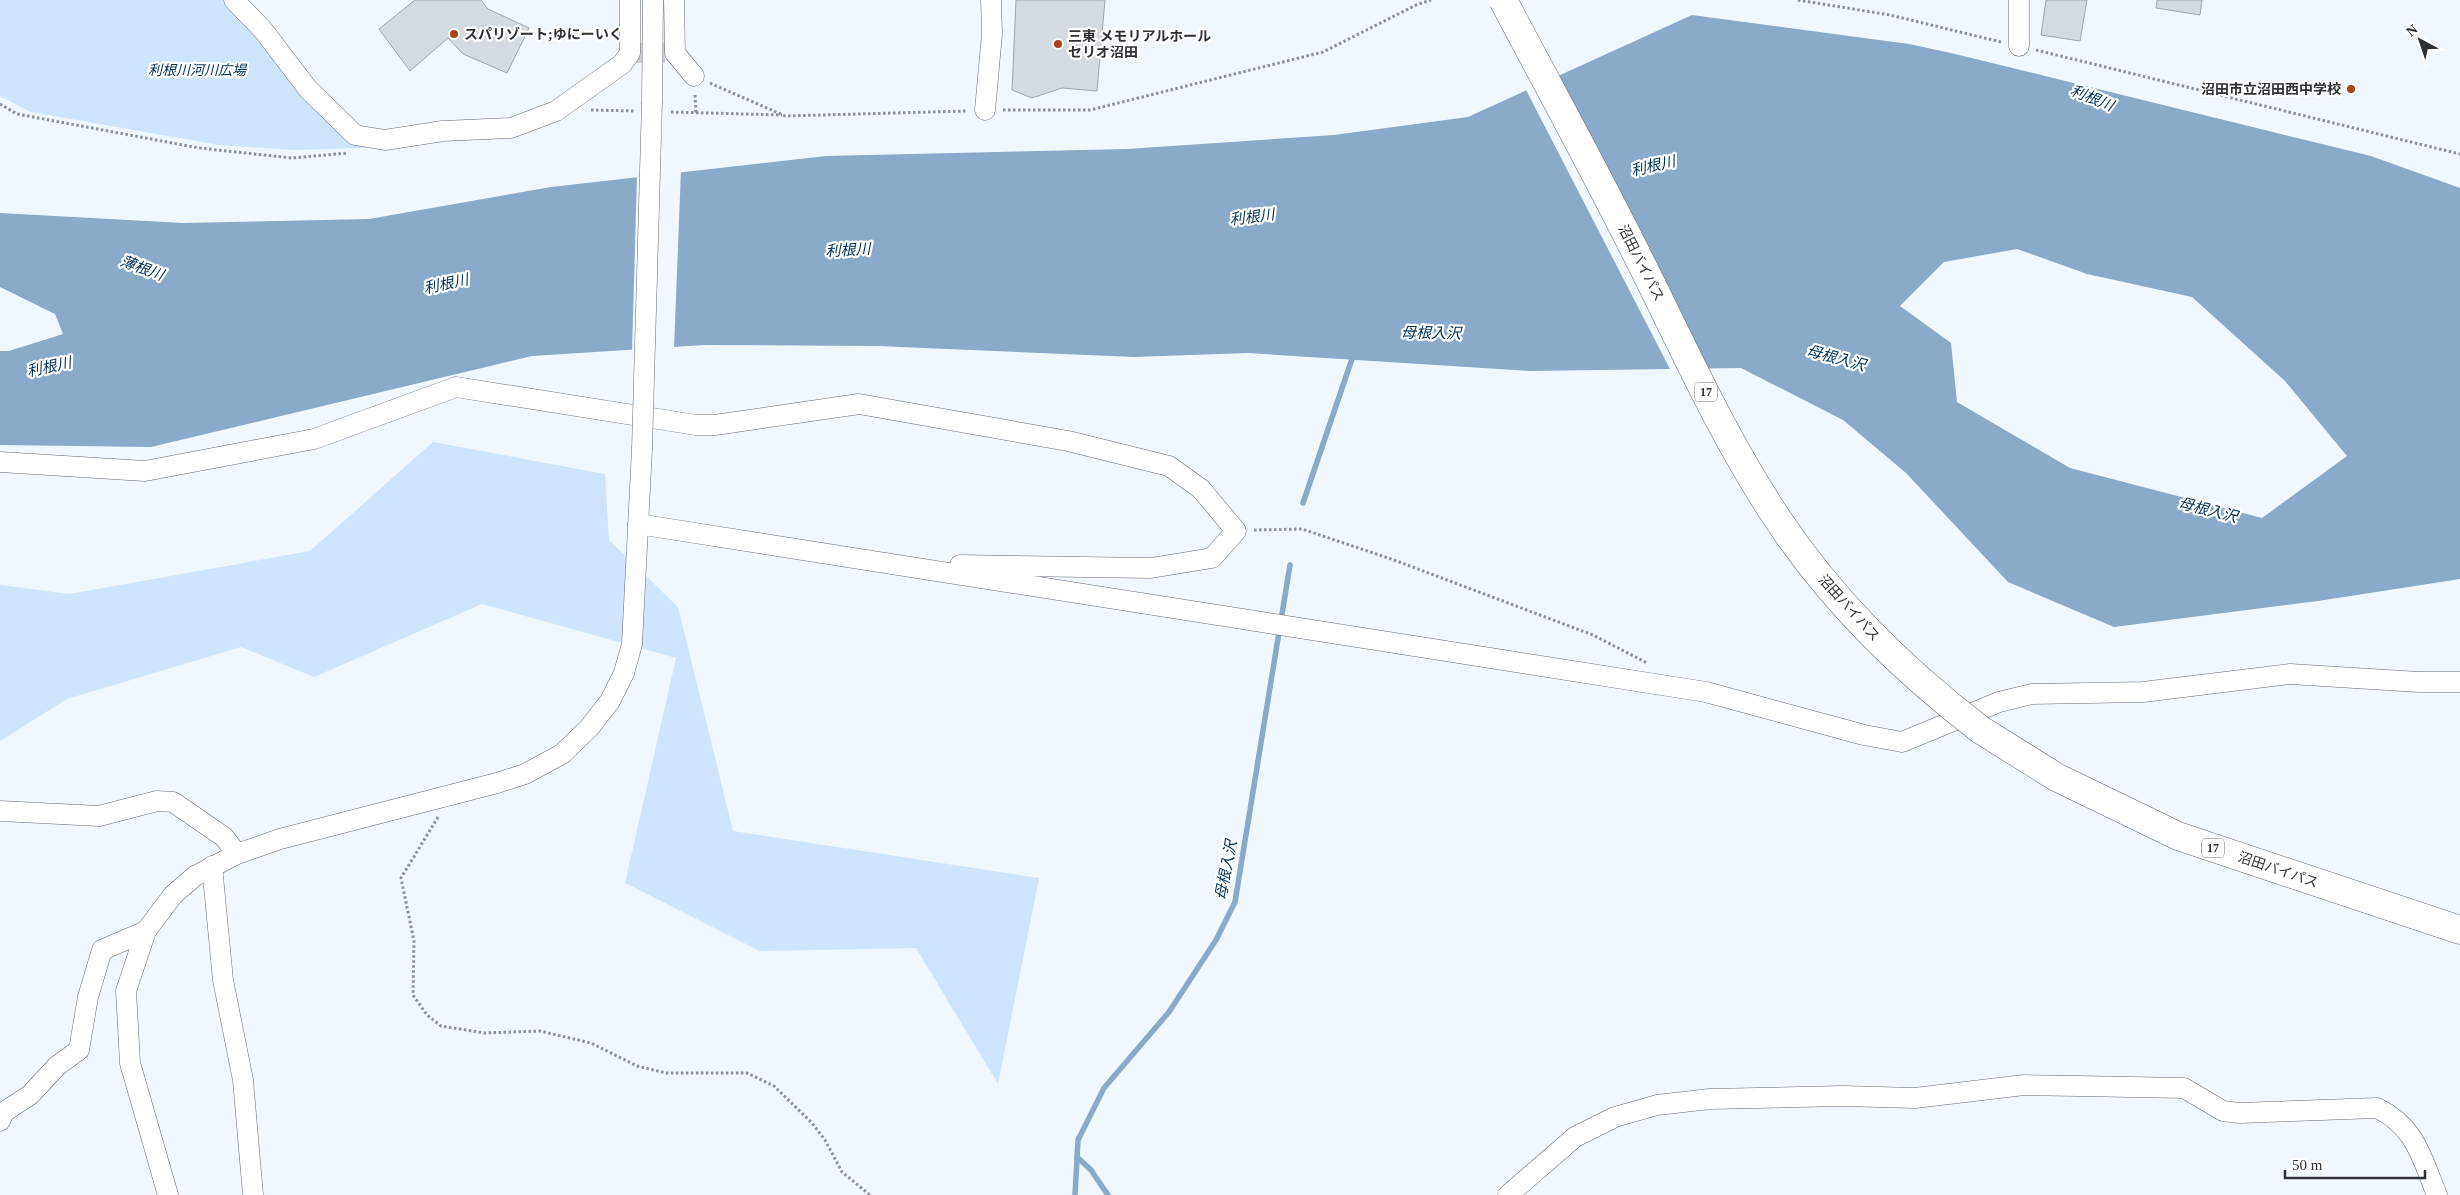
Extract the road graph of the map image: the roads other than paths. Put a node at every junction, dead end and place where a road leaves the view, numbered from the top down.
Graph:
1 (234, 0) edge
2 (630, 0) edge
3 (653, 0) edge
4 (674, 0) edge
5 (991, 0) edge
6 (1503, 0) edge
7 (2019, 0) edge
8 (2019, 46) road end
9 (694, 76) road end
10 (985, 110) road end
11 (0, 462) edge
12 (638, 524) junction
13 (900, 565) junction
14 (2460, 682) edge
15 (0, 811) edge
16 (236, 854) junction
17 (212, 866) junction
18 (2460, 930) edge
19 (146, 931) junction
20 (0, 1121) edge
21 (168, 1195) edge
22 (253, 1195) edge
23 (1508, 1195) edge
24 (2437, 1195) edge

1 - 2 street
3 - 12 street, bridge
4 - 9 street
5 - 10 street
6 - 18 highway, 沼田バイパス / 17, bridge
7 - 8 street
11 - 13 street
12 - 13 street
12 - 16 street
13 - 14 street
15 - 16 street
16 - 17 street
17 - 19 street
17 - 22 street
19 - 20 street
19 - 21 street
23 - 24 street

